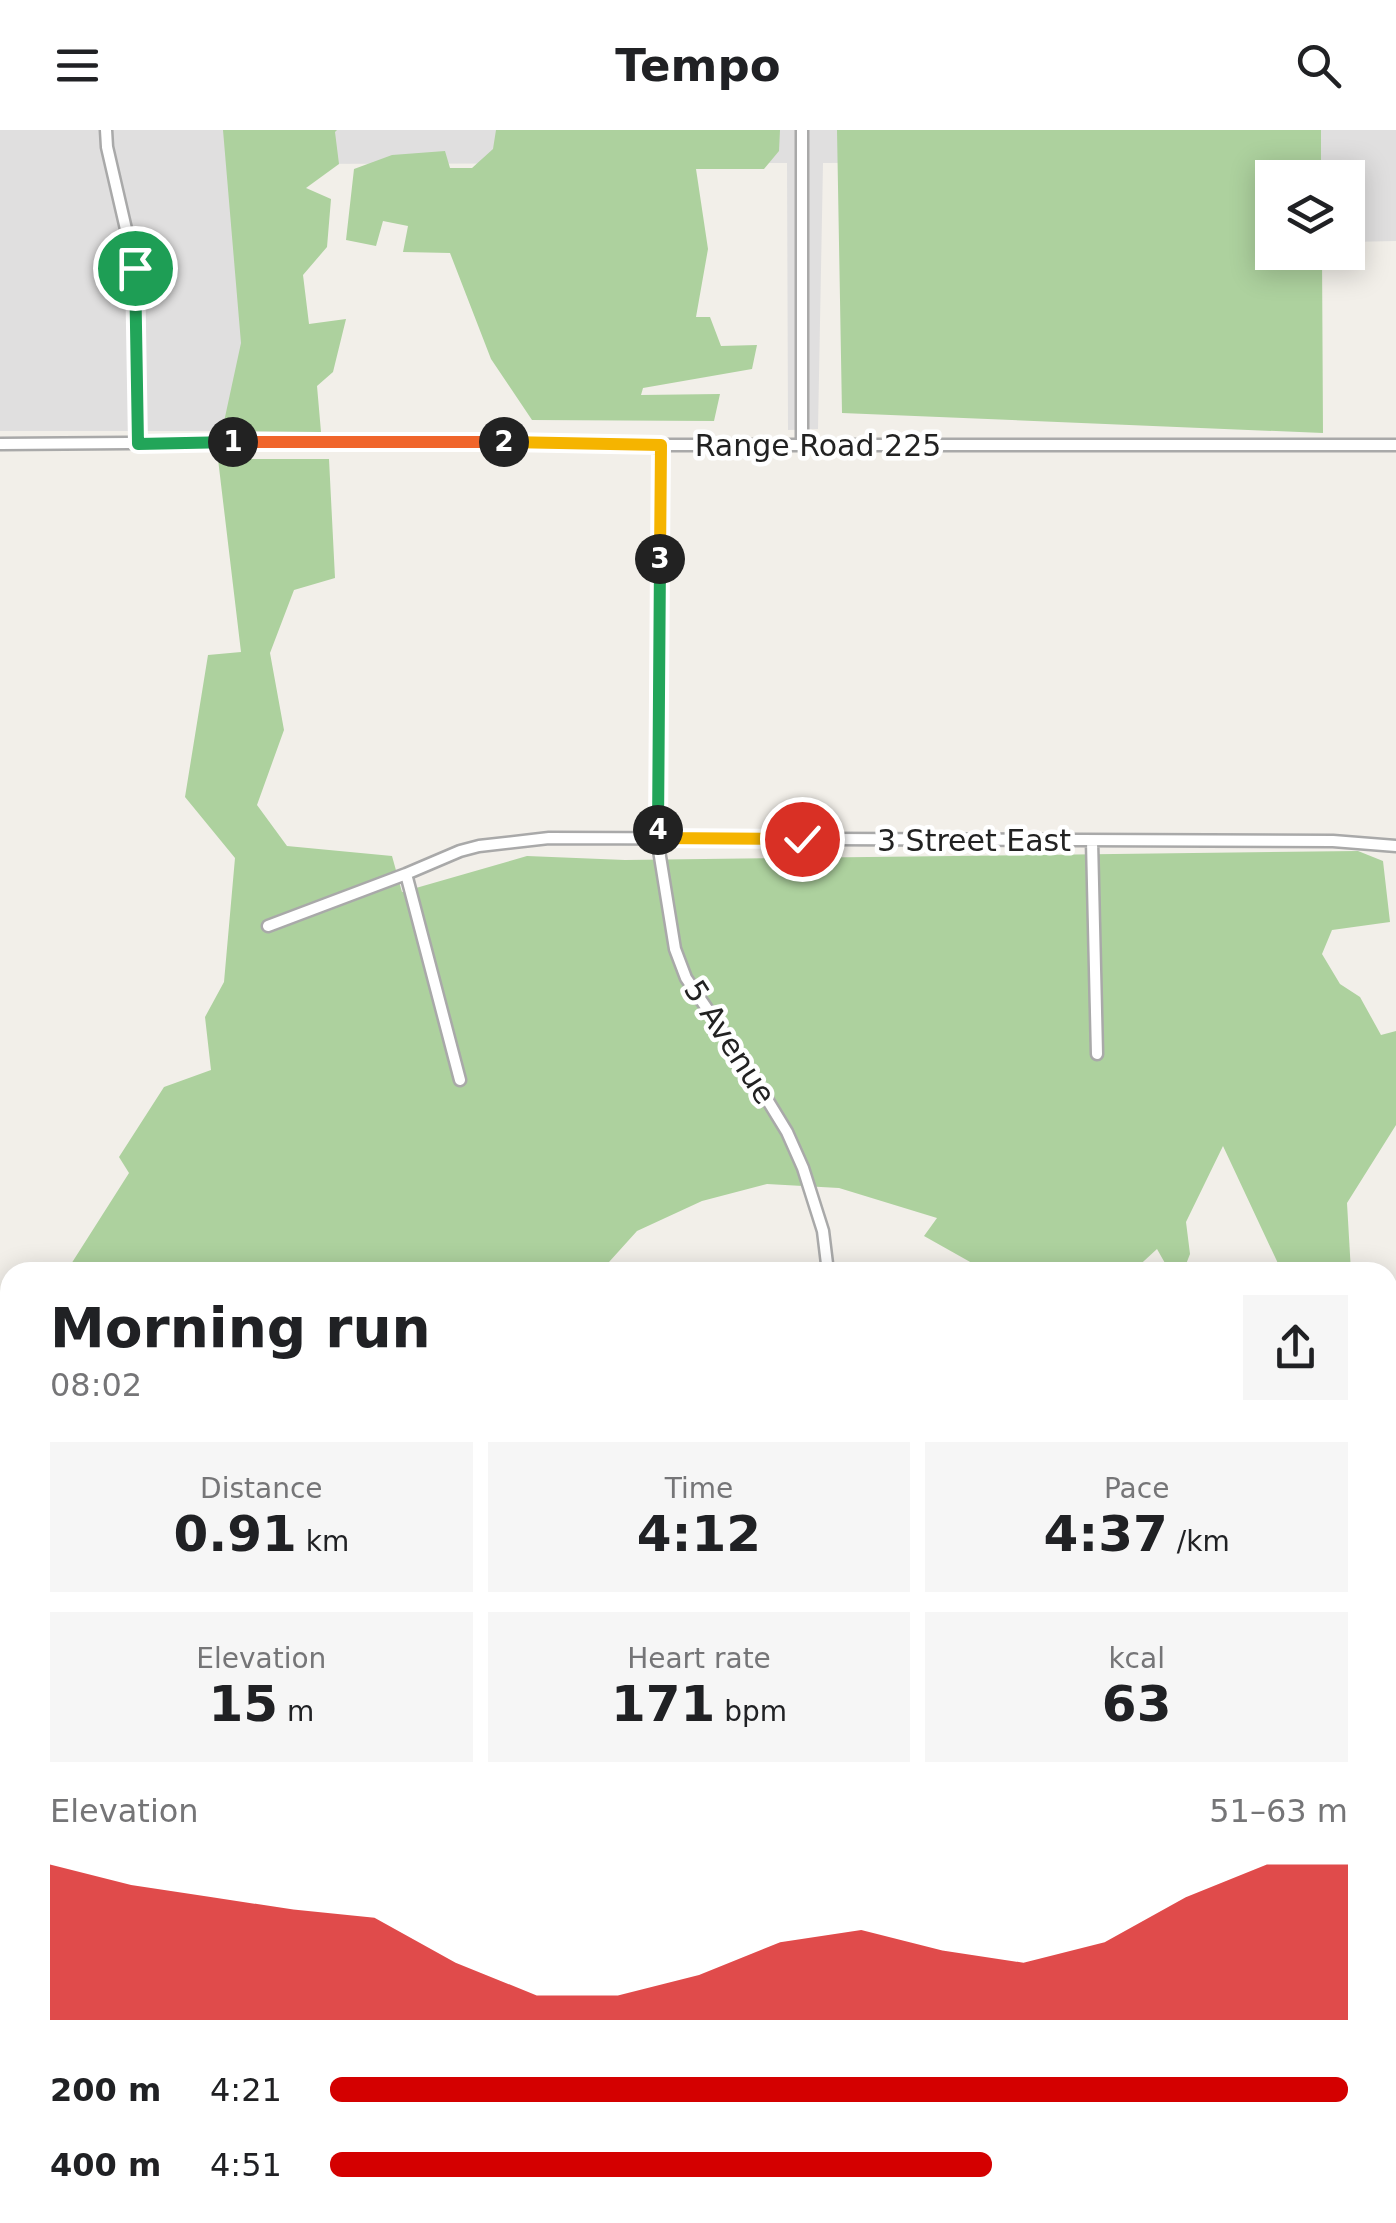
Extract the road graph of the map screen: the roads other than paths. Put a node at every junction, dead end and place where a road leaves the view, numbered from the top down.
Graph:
1 (106, 130) edge
2 (802, 130) edge
3 (0, 444) edge
4 (138, 444) junction
5 (802, 444) junction
6 (661, 445) junction
7 (1396, 445) edge
8 (658, 838) junction
9 (1092, 842) junction
10 (1396, 846) edge
11 (406, 874) junction
12 (268, 926) dead end
13 (1097, 1054) dead end
14 (460, 1080) dead end
15 (827, 1262) edge

1 - 4 street
2 - 5 street
3 - 4 street, Range Road 225
4 - 6 street, Range Road 225
5 - 6 street, Range Road 225
5 - 7 street, Range Road 225
6 - 8 street, 5 Avenue
8 - 9 street, 3 Street East
8 - 11 street, 3 Street East
8 - 15 street, 5 Avenue
9 - 10 street, 3 Street East
9 - 13 street
11 - 12 street, 3 Street East
11 - 14 street

